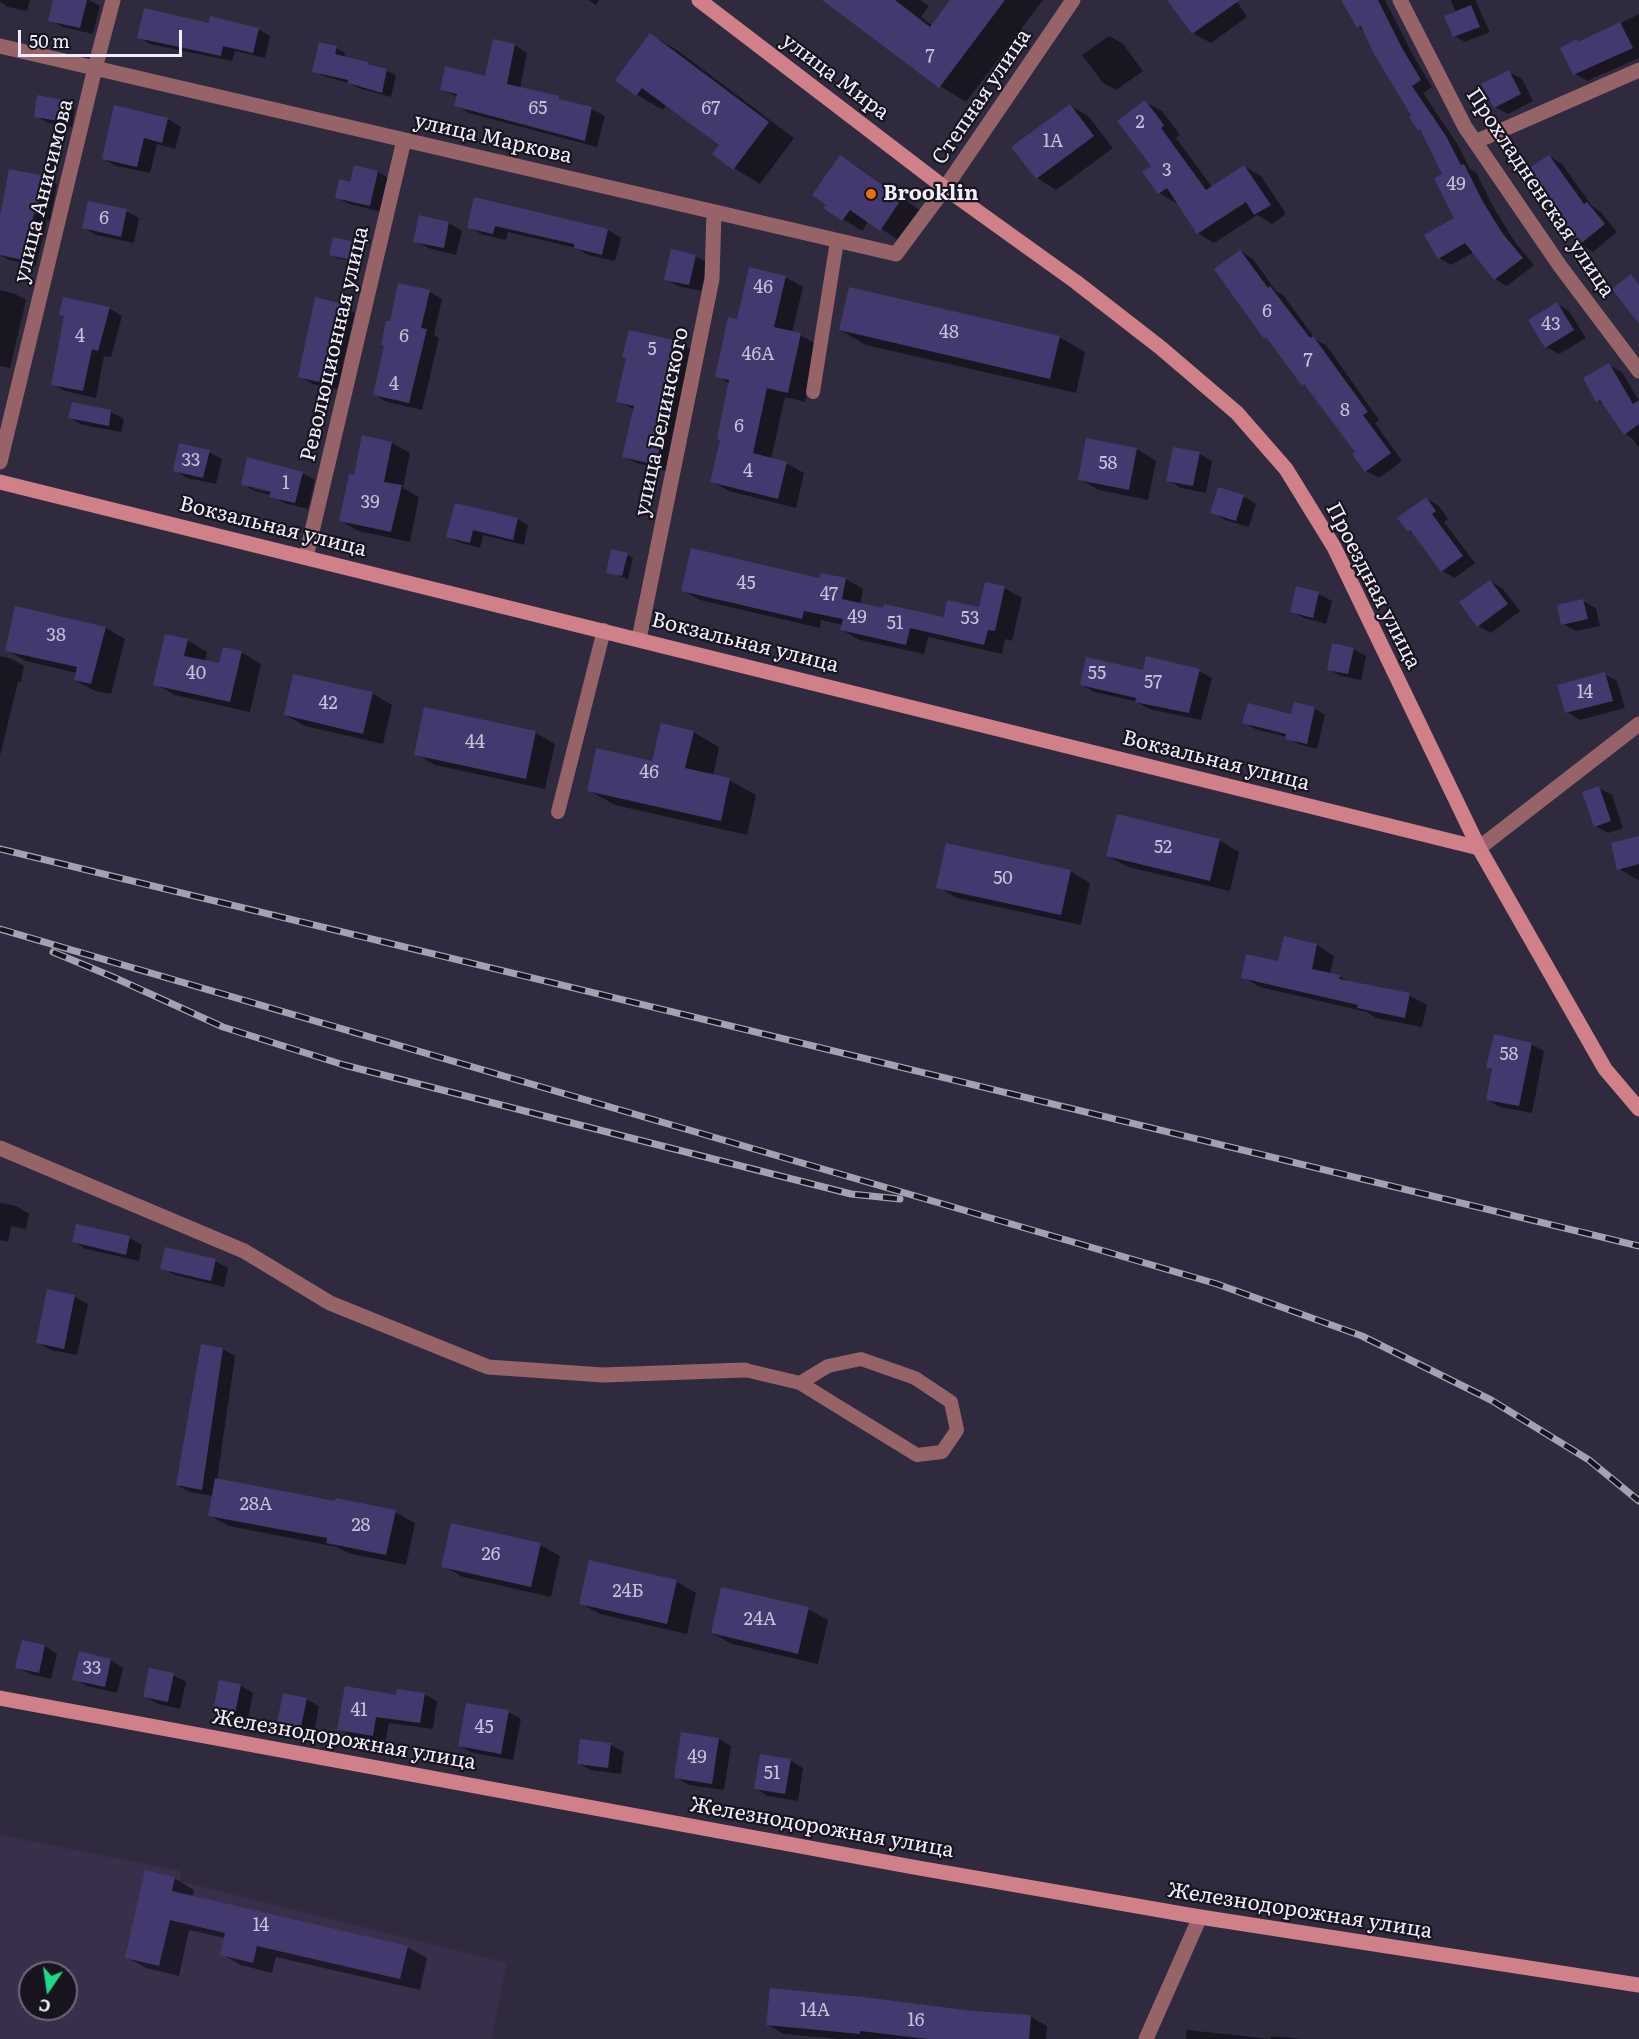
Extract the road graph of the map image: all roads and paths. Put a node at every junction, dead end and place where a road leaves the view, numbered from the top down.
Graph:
1 (114, 0) edge
2 (699, 0) edge
3 (1073, 0) edge
4 (1400, 0) edge
5 (0, 46) edge
6 (95, 68) junction
7 (1639, 70) edge
8 (404, 140) junction
9 (1475, 142) junction
10 (945, 188) junction
11 (714, 212) junction
12 (837, 241) junction
13 (1636, 363) edge
14 (813, 392) dead end
15 (0, 462) edge
16 (0, 482) edge
17 (306, 557) junction
18 (604, 630) junction
19 (639, 639) junction
20 (1639, 724) edge
21 (558, 812) dead end
22 (1479, 848) junction
23 (1639, 1108) edge
24 (0, 1148) edge
25 (745, 1370) joint
26 (800, 1383) junction
27 (0, 1698) edge
28 (1200, 1917) junction
29 (1639, 1985) edge
30 (1146, 2039) edge

1 - 6 street, улица Анисимова
2 - 10 street, улица Мира
3 - 10 street, Степная улица
4 - 9 street, Прохладненская улица
5 - 6 street, улица Маркова
6 - 8 street, улица Маркова
6 - 15 street, улица Анисимова
7 - 9 street
8 - 11 street, улица Маркова
8 - 17 street, Революционная улица
9 - 13 street, Прохладненская улица
10 - 12 street, улица Маркова
10 - 22 street, Проездная улица
11 - 12 street, улица Маркова
11 - 19 street, улица Белинского
12 - 14 lane
16 - 17 street, Вокзальная улица
17 - 18 street, Вокзальная улица
18 - 19 street, Вокзальная улица
18 - 21 lane
19 - 22 street, Вокзальная улица
20 - 22 street
22 - 23 street, Проездная улица
24 - 25 street
25 - 26 lane
26 - 26 lane
27 - 28 street, Железнодорожная улица
28 - 29 street, Железнодорожная улица
28 - 30 street

